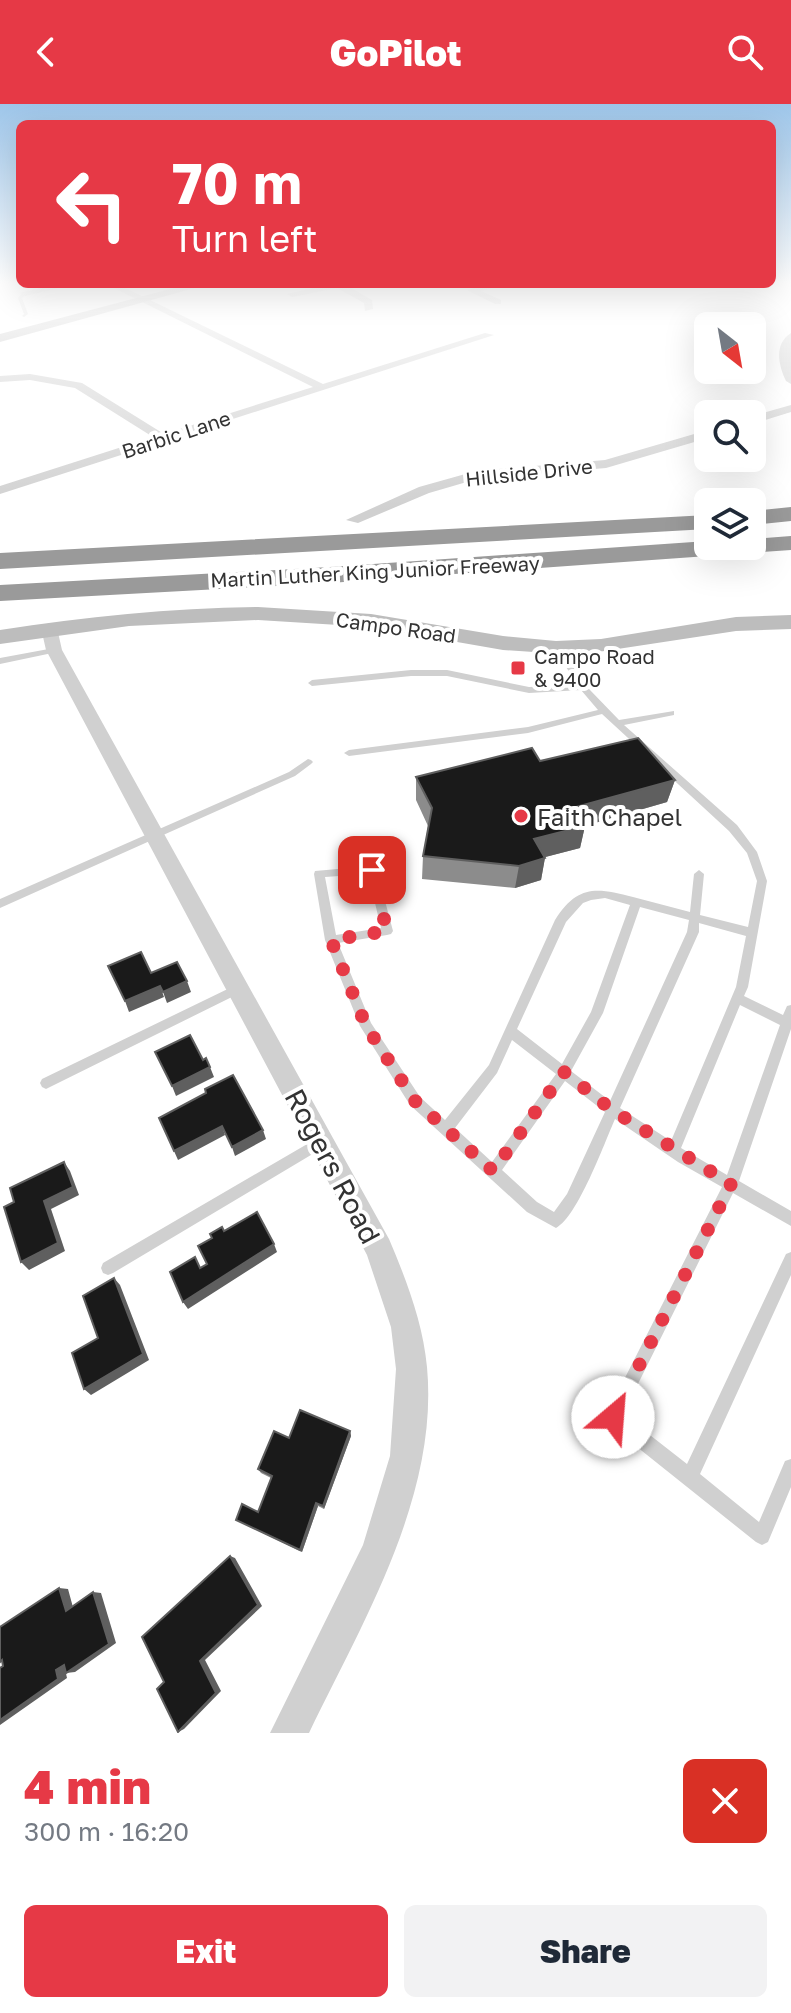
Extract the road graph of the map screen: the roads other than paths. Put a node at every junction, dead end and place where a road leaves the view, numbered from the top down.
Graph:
1 (262, 358) edge
2 (415, 358) edge
3 (784, 358) edge
4 (0, 379) edge
5 (791, 381) edge
6 (321, 387) junction
7 (791, 408) edge
8 (766, 416) edge
9 (694, 438) edge
10 (164, 439) junction
11 (0, 490) edge
12 (791, 514) edge
13 (766, 517) edge
14 (353, 520) dead end
15 (694, 523) edge
16 (791, 543) edge
17 (304, 545) junction
18 (766, 545) edge
19 (0, 547) edge
20 (694, 550) edge
21 (0, 561) edge
22 (0, 593) edge
23 (791, 622) edge
24 (0, 637) edge
25 (52, 639) junction
26 (558, 649) junction
27 (0, 661) edge
28 (312, 683) dead end
29 (583, 687) junction
30 (604, 711) junction
31 (671, 713) dead end
32 (617, 723) junction
33 (349, 753) dead end
34 (308, 762) dead end
35 (156, 837) junction
36 (699, 874) dead end
37 (636, 902) junction
38 (0, 904) edge
39 (694, 918) junction
40 (752, 933) junction
41 (331, 940) junction
42 (238, 989) junction
43 (737, 998) junction
44 (790, 1019) edge
45 (510, 1031) junction
46 (564, 1072) junction
47 (46, 1083) dead end
48 (612, 1110) junction
49 (446, 1129) junction
50 (321, 1142) junction
51 (674, 1150) junction
52 (493, 1171) junction
53 (731, 1184) junction
54 (791, 1219) edge
55 (791, 1259) edge
56 (108, 1268) dead end
57 (791, 1467) edge
58 (690, 1477) junction
59 (289, 1733) edge

1 - 6 street
2 - 6 street, Barbic Lane
3 - 5 street
4 - 10 street
6 - 10 street, Barbic Lane
7 - 8 street
9 - 14 street, Hillside Drive
10 - 11 street, Barbic Lane
12 - 13 highway
15 - 17 highway, Martin Luther King Junior Freeway
16 - 18 highway, Martin Luther King Junior Freeway
17 - 19 highway
17 - 21 highway, Martin Luther King Junior Freeway
20 - 22 highway, Martin Luther King Junior Freeway
23 - 26 main road, Campo Road
24 - 25 main road, Campo Road
25 - 26 main road, Campo Road
25 - 27 lane
25 - 35 street, Rogers Road
26 - 29 lane
28 - 29 lane
29 - 30 lane
30 - 32 lane
30 - 33 lane
31 - 32 lane
32 - 40 lane
34 - 35 lane
35 - 38 lane
35 - 42 street, Rogers Road
36 - 39 lane
37 - 39 lane
37 - 45 lane
37 - 46 lane
39 - 40 lane
39 - 48 lane
40 - 43 lane
41 - 41 lane
41 - 49 lane
42 - 47 lane
42 - 50 street, Rogers Road
43 - 44 lane
43 - 51 lane
44 - 53 lane
45 - 46 lane
45 - 49 lane
46 - 48 lane
46 - 52 lane
48 - 51 lane
48 - 52 lane
49 - 52 lane
50 - 56 lane
50 - 59 street, Rogers Road
51 - 53 lane
53 - 54 lane
53 - 58 lane
55 - 58 lane
57 - 58 lane

